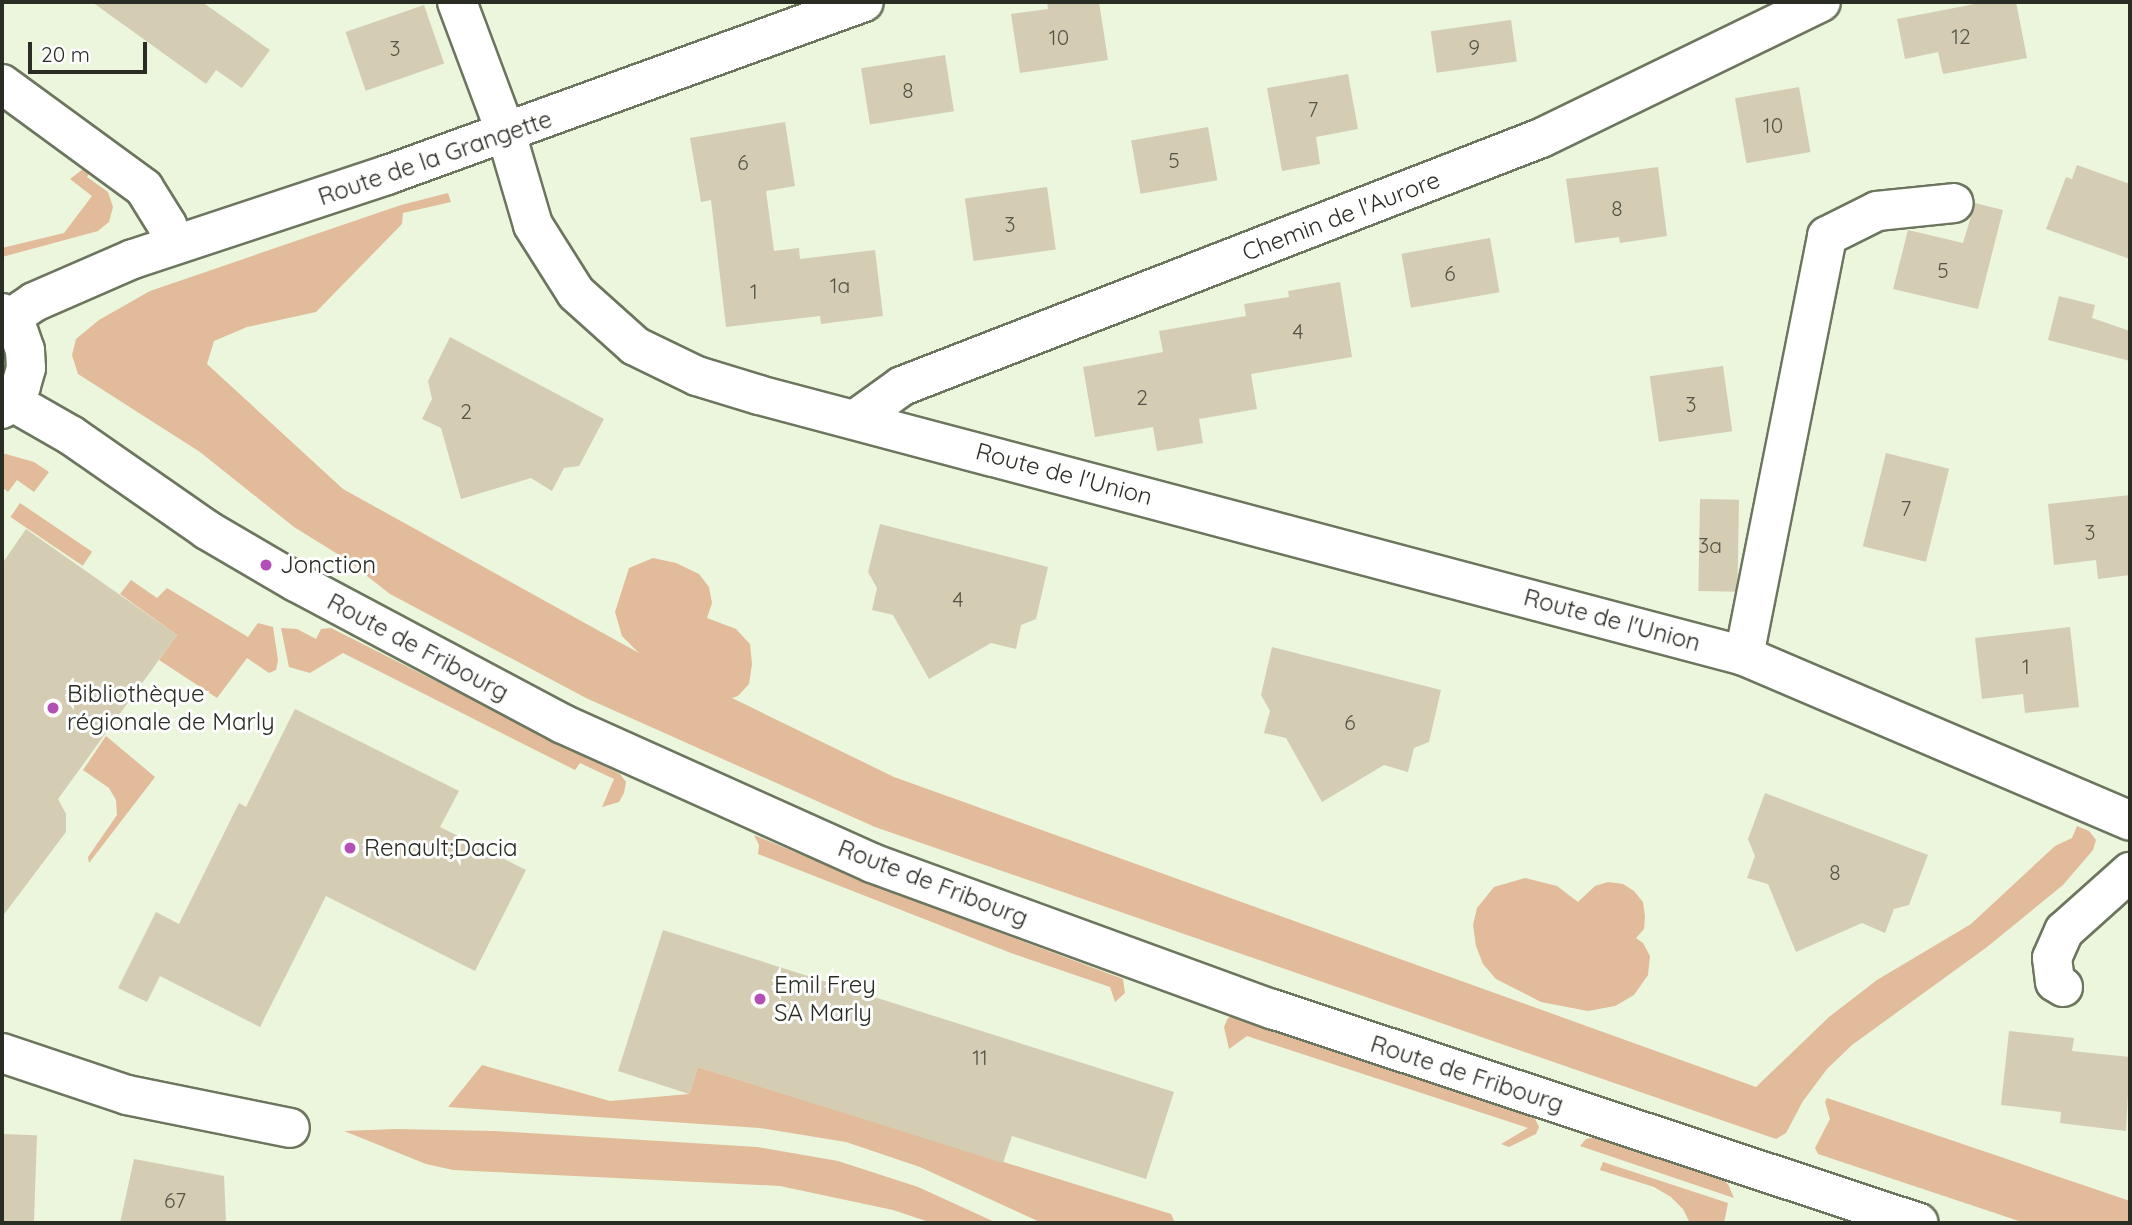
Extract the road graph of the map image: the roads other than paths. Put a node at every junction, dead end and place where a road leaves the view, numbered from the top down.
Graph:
1 (457, 2) edge
2 (864, 2) edge
3 (1821, 2) edge
4 (2, 84) edge
5 (506, 134) junction
6 (1954, 203) dead end
7 (173, 246) junction
8 (5, 316) edge
9 (6, 405) edge
10 (856, 419) junction
11 (1744, 656) junction
12 (2128, 814) edge
13 (2130, 872) edge
14 (2063, 987) dead end
15 (2, 1053) edge
16 (290, 1128) dead end
17 (1919, 1223) edge

1 - 5 street, Route de l'Union
2 - 5 street, Route de la Grangette
3 - 10 street, Chemin de l'Aurore
4 - 7 street
5 - 7 street, Route de la Grangette
5 - 10 street, Route de l'Union
6 - 11 street
7 - 8 street, Route de la Grangette
8 - 9 street, Route de Fribourg
9 - 17 street, Route de Fribourg
10 - 11 street, Route de l'Union
11 - 12 street, Route de l'Union
13 - 14 street
15 - 16 street

